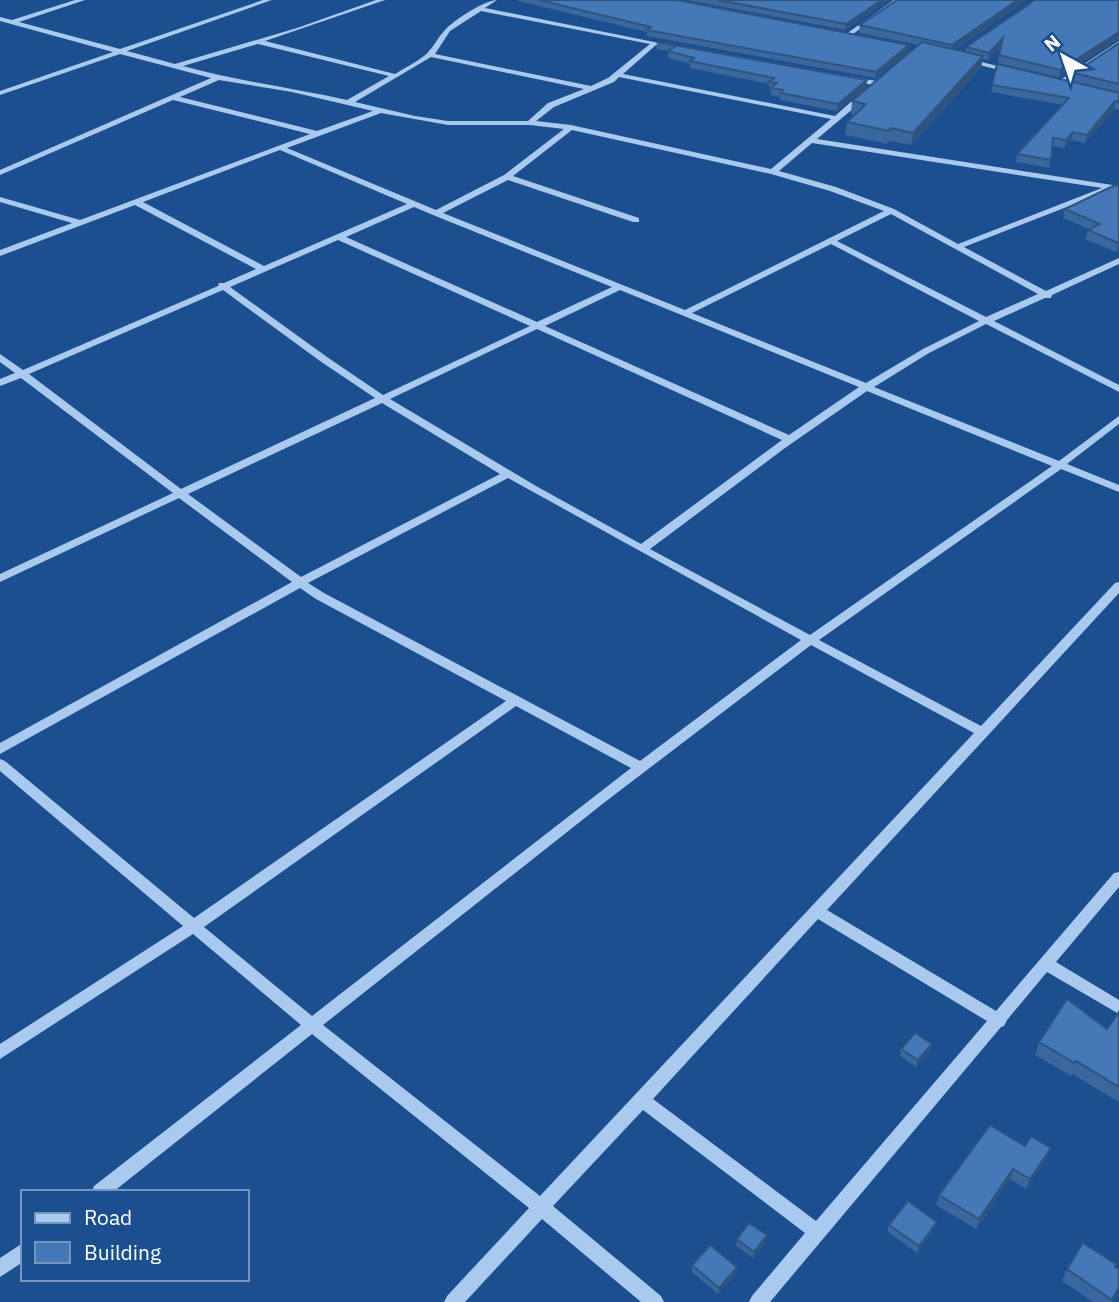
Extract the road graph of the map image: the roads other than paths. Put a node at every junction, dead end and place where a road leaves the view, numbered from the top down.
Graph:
1 (82, 0) edge
2 (269, 0) edge
3 (382, 0) edge
4 (494, 0) edge
5 (898, 0) edge
6 (478, 9) junction
7 (0, 19) edge
8 (11, 23) junction
9 (0, 26) edge
10 (835, 33) edge
11 (848, 35) junction
12 (860, 38) edge
13 (258, 42) junction
14 (655, 43) junction
15 (1118, 44) edge
16 (679, 47) edge
17 (117, 52) junction
18 (431, 55) junction
19 (952, 57) edge
20 (173, 67) junction
21 (1025, 74) edge
22 (618, 75) junction
23 (888, 75) edge
24 (396, 76) junction
25 (838, 76) edge
26 (218, 78) junction
27 (1049, 79) edge
28 (1061, 82) junction
29 (878, 84) junction
30 (1073, 85) edge
31 (592, 88) junction
32 (0, 93) edge
33 (173, 98) junction
34 (350, 103) junction
35 (381, 110) junction
36 (836, 118) junction
37 (530, 123) junction
38 (571, 127) junction
39 (318, 134) junction
40 (811, 140) junction
41 (281, 148) junction
42 (773, 172) junction
43 (0, 173) edge
44 (507, 177) junction
45 (1117, 186) edge
46 (0, 199) edge
47 (136, 202) junction
48 (414, 204) junction
49 (891, 211) junction
50 (436, 213) junction
51 (636, 220) dead end
52 (80, 223) junction
53 (337, 236) junction
54 (831, 241) junction
55 (959, 246) junction
56 (0, 253) edge
57 (1119, 261) edge
58 (261, 268) junction
59 (222, 285) junction
60 (620, 287) junction
61 (1048, 296) junction
62 (684, 314) junction
63 (985, 321) junction
64 (537, 328) junction
65 (0, 357) edge
66 (23, 373) junction
67 (0, 383) edge
68 (868, 386) junction
69 (1119, 390) edge
70 (384, 400) junction
71 (1119, 419) edge
72 (789, 439) junction
73 (1061, 466) junction
74 (508, 474) junction
75 (1119, 489) edge
76 (182, 493) junction
77 (642, 549) junction
78 (0, 578) edge
79 (300, 583) junction
80 (1119, 586) edge
81 (811, 639) junction
82 (514, 702) junction
83 (982, 732) junction
84 (0, 749) edge
85 (0, 764) edge
86 (640, 768) junction
87 (1119, 877) edge
88 (817, 911) junction
89 (194, 926) junction
90 (1047, 964) junction
91 (1119, 1008) edge
92 (999, 1021) junction
93 (313, 1026) junction
94 (0, 1052) edge
95 (641, 1099) junction
96 (103, 1190) edge
97 (541, 1207) junction
98 (817, 1232) junction
99 (21, 1253) edge
100 (0, 1269) edge
101 (453, 1302) edge
102 (655, 1302) edge
103 (758, 1302) edge

1 - 8 street
2 - 17 street
3 - 13 street
4 - 6 street
5 - 11 street
6 - 14 street
6 - 18 street
7 - 8 street
8 - 9 street
8 - 17 street
10 - 11 street
11 - 12 street
13 - 20 street
13 - 24 street
14 - 16 street
14 - 22 street
15 - 28 street
17 - 20 street
17 - 32 street
18 - 24 street
18 - 31 street
19 - 21 street
20 - 26 street
22 - 31 street
22 - 36 street
23 - 29 street
24 - 34 street
25 - 29 street
26 - 33 street
26 - 34 street
27 - 28 street
28 - 30 street
29 - 36 street
31 - 37 street
33 - 39 street
33 - 43 street
34 - 35 street
35 - 37 street
35 - 39 street
36 - 40 street
37 - 38 street
38 - 42 street
38 - 44 street
39 - 41 street
40 - 42 street
40 - 45 street
41 - 47 street
41 - 48 street
42 - 49 street
44 - 50 street
44 - 51 street
45 - 55 street
46 - 52 street
47 - 52 street
47 - 58 street
48 - 50 street
48 - 53 street
49 - 54 street
49 - 55 street
50 - 60 street
52 - 56 street
53 - 58 street
53 - 64 street
54 - 62 street
54 - 63 street
55 - 61 street
57 - 61 street
58 - 59 street
59 - 66 street
59 - 70 street
60 - 62 street
60 - 64 street
61 - 63 street
62 - 68 street
63 - 68 street
63 - 69 street
64 - 70 street
64 - 72 street
65 - 66 street
66 - 67 street
66 - 76 street
68 - 72 street
68 - 73 street
70 - 74 street
70 - 76 street
71 - 73 street
72 - 77 street
73 - 75 street
73 - 81 street
74 - 77 street
74 - 79 street
76 - 78 street
76 - 79 street
77 - 81 street
79 - 82 street
79 - 84 street
80 - 83 street
81 - 83 street
81 - 86 street
82 - 86 street
82 - 89 street
83 - 88 street
85 - 89 street
86 - 93 street
87 - 90 street
88 - 92 street
88 - 95 street
89 - 93 street
89 - 94 street
90 - 91 street
90 - 92 street
92 - 98 street
93 - 96 street
93 - 97 street
95 - 97 street
95 - 98 street
97 - 101 street
97 - 102 street
98 - 103 street
99 - 100 street

